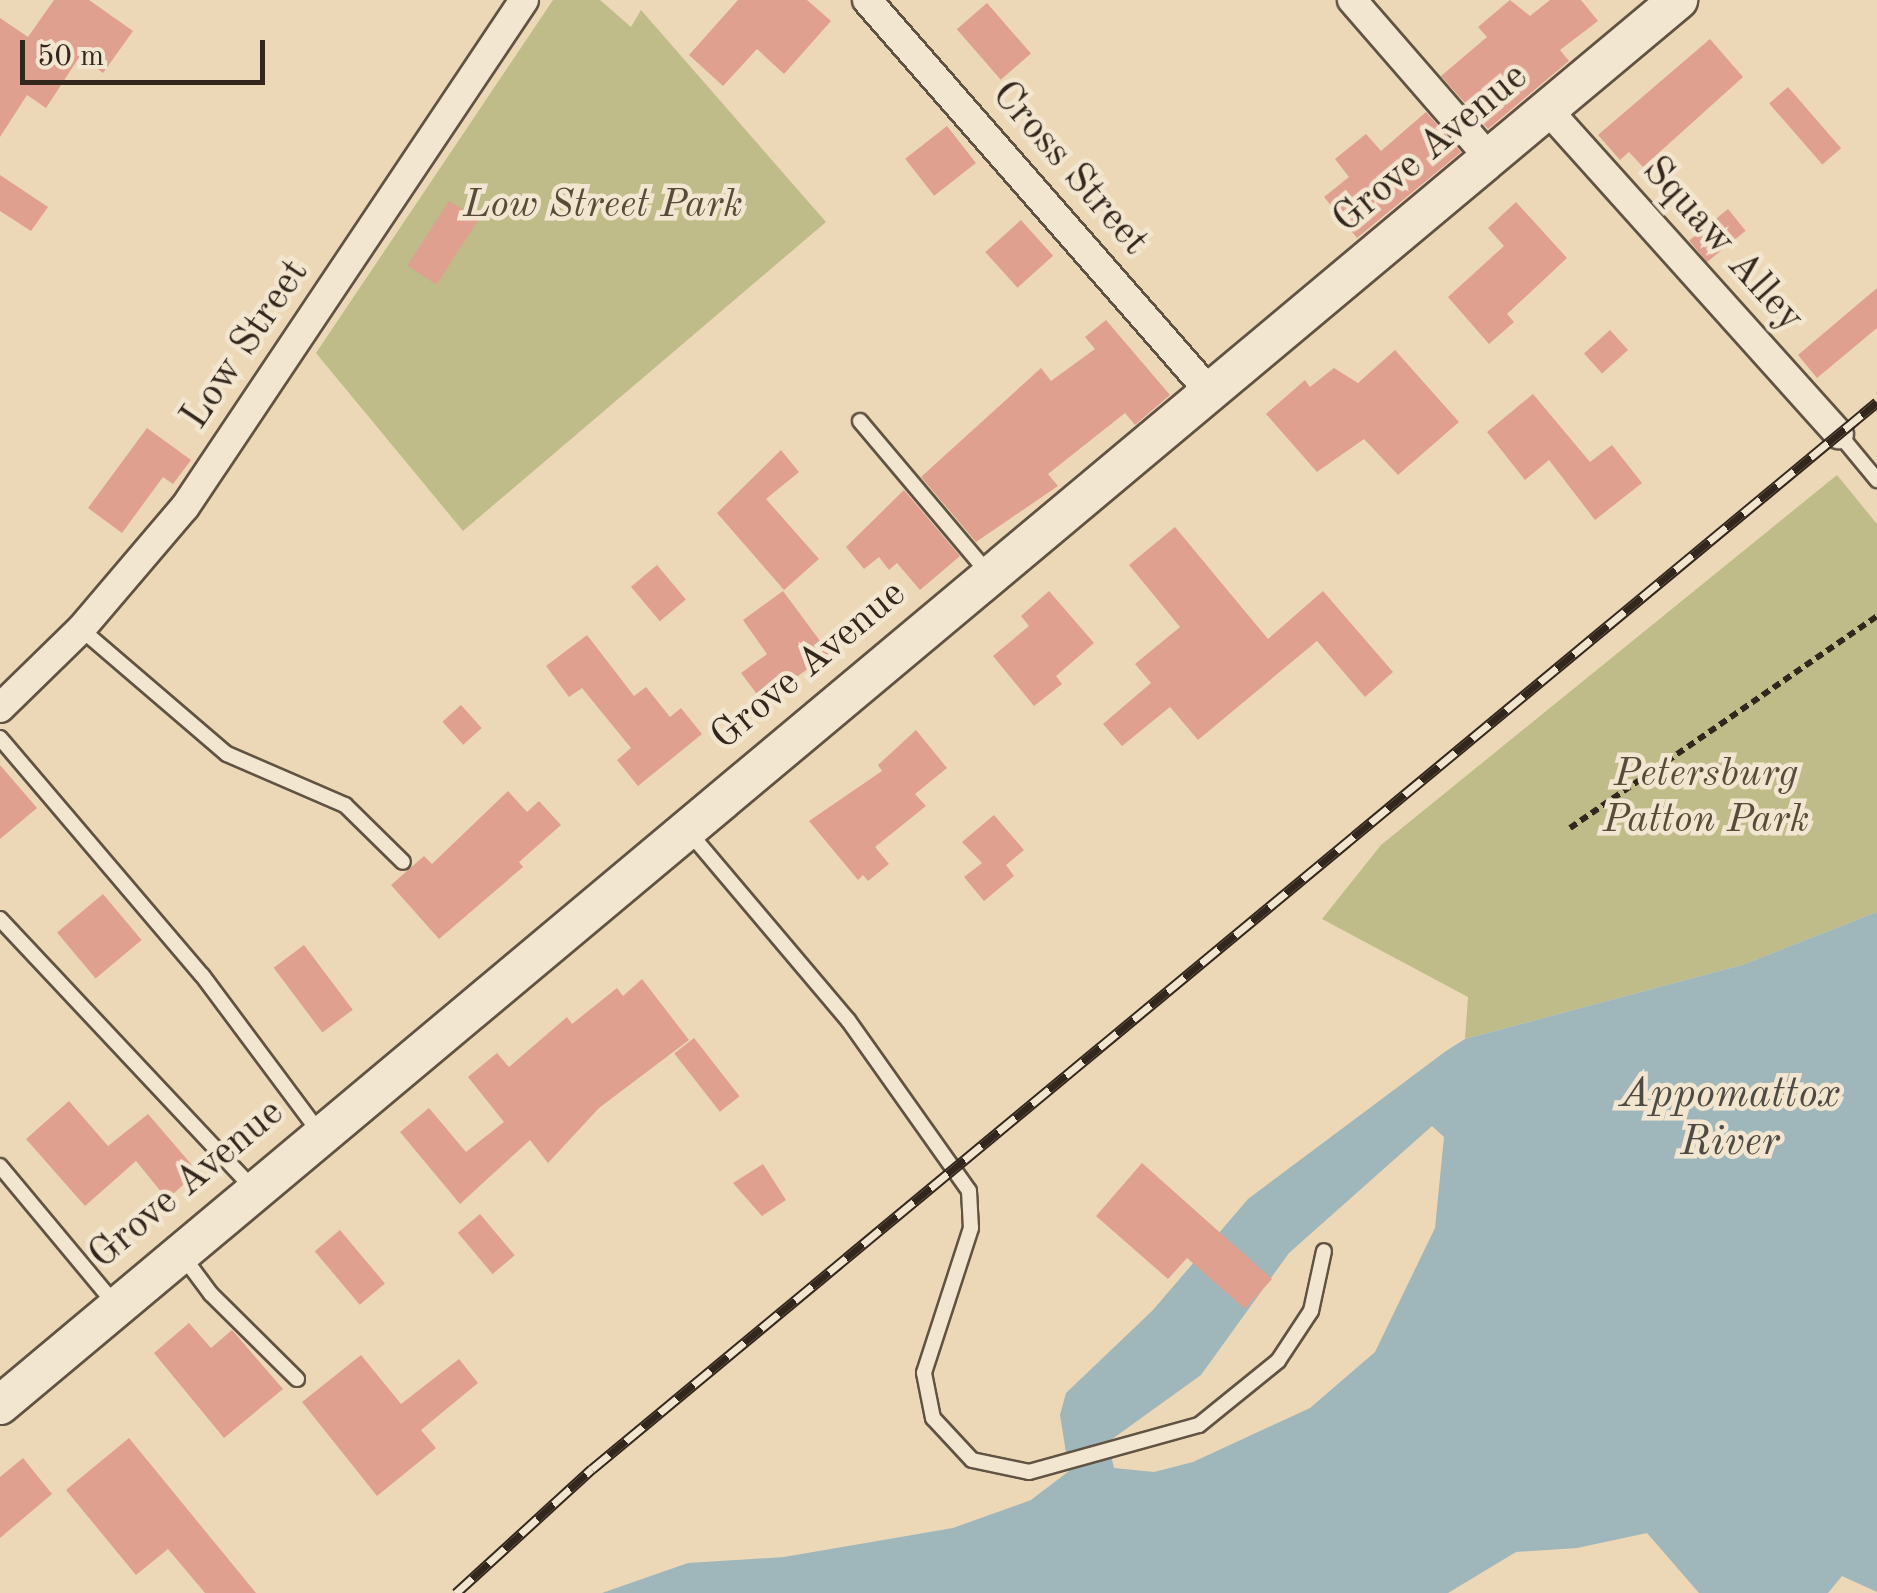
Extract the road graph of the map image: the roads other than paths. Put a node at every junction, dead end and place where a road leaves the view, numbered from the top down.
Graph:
1 (524, 0) edge
2 (868, 0) edge
3 (1352, 0) edge
4 (1678, 0) edge
5 (1546, 110) junction
6 (1492, 161) junction
7 (1208, 392) junction
8 (860, 421) dead end
9 (1839, 434) joint
10 (1877, 480) edge
11 (990, 574) junction
12 (81, 630) junction
13 (0, 708) edge
14 (0, 738) edge
15 (686, 828) junction
16 (403, 862) dead end
17 (0, 918) edge
18 (320, 1133) junction
19 (0, 1166) edge
20 (253, 1188) junction
21 (179, 1250) junction
22 (1324, 1252) dead end
23 (115, 1304) junction
24 (297, 1379) dead end
25 (0, 1405) edge

1 - 12 street, Low Street
2 - 7 street, Cross Street
3 - 6 street
4 - 5 main road, Grove Avenue
5 - 6 main road, Grove Avenue
5 - 9 street, Squaw Alley
6 - 7 main road, Grove Avenue
7 - 11 main road, Grove Avenue
8 - 11 lane
9 - 10 lane
11 - 15 main road, Grove Avenue
12 - 13 street, Low Street
12 - 16 lane
14 - 18 lane
15 - 18 main road, Grove Avenue
15 - 22 lane
17 - 20 lane
18 - 20 main road, Grove Avenue
19 - 23 lane
20 - 21 main road, Grove Avenue
21 - 23 main road, Grove Avenue
21 - 24 lane
23 - 25 main road, Grove Avenue

